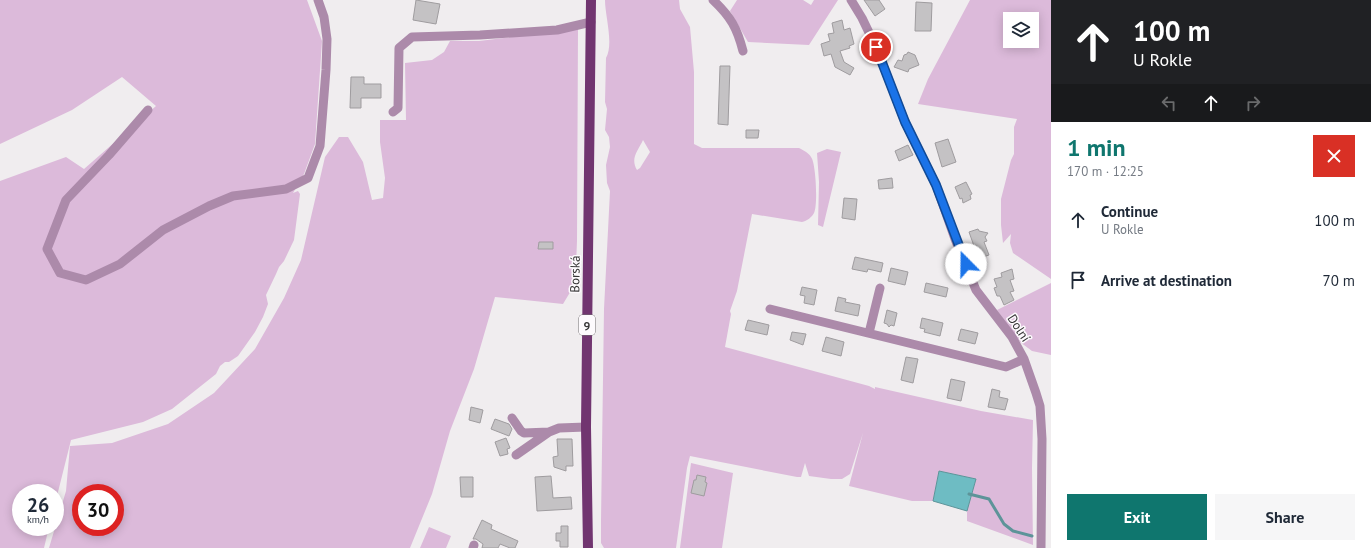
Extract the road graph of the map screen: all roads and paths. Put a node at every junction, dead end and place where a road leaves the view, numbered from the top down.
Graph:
1 (318, 0) edge
2 (592, 0) edge
3 (713, 0) edge
4 (852, 0) edge
5 (591, 22) junction
6 (743, 51) dead end
7 (148, 110) dead end
8 (393, 112) dead end
9 (880, 288) dead end
10 (770, 309) dead end
11 (869, 333) junction
12 (1024, 359) junction
13 (512, 418) dead end
14 (586, 426) junction
15 (549, 432) junction
16 (516, 455) dead end
17 (588, 548) edge
18 (1041, 548) edge

1 - 7 street
2 - 5 main road, Borská / 9
3 - 6 street
4 - 12 street, Dolní
5 - 8 street
5 - 14 main road, Borská / 9
9 - 11 street
10 - 11 street
11 - 12 street
12 - 18 street, Dolní
13 - 15 street
14 - 15 street
14 - 17 main road, Borská / 9
15 - 16 street

